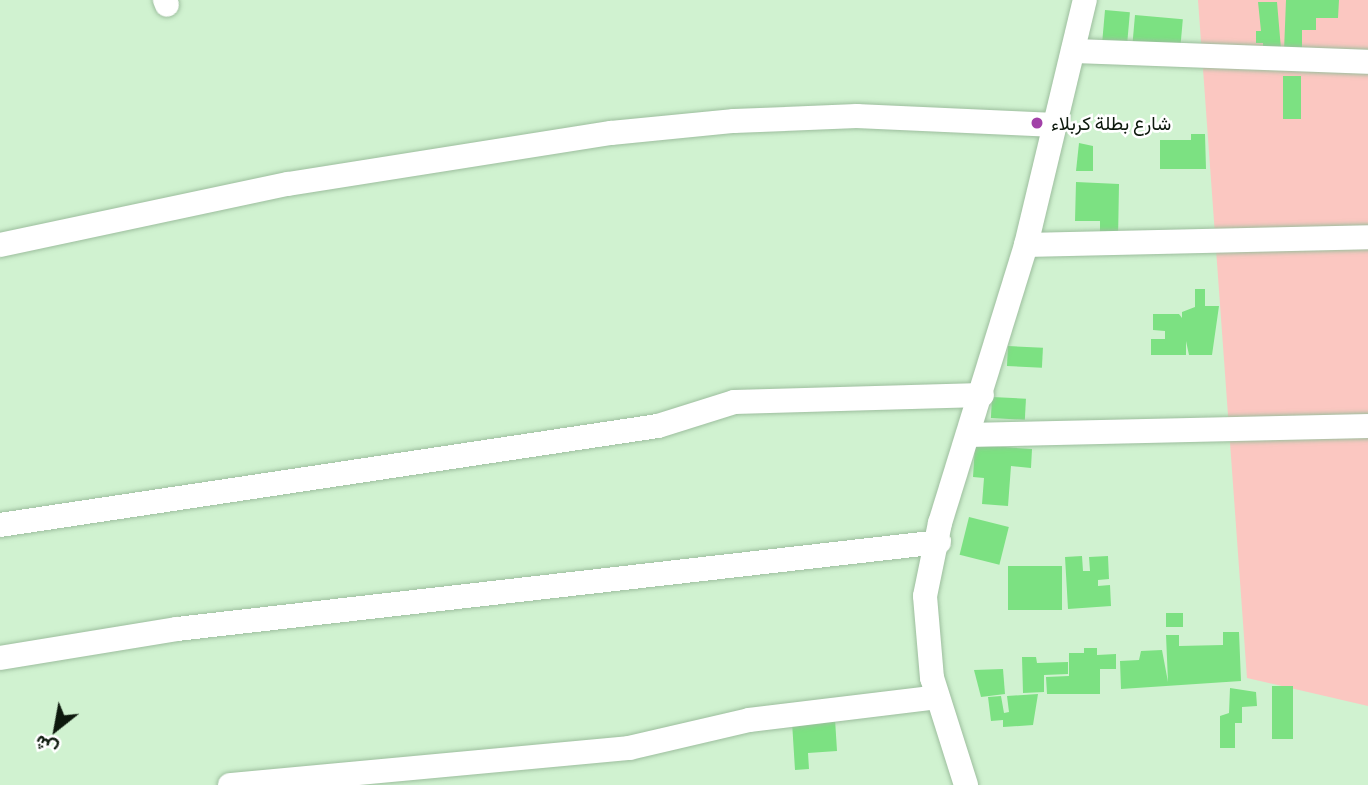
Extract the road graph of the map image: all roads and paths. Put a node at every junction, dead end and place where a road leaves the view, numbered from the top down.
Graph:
1 (1085, 0) edge
2 (1073, 51) junction
3 (1368, 62) edge
4 (1055, 125) junction
5 (1368, 237) edge
6 (0, 245) edge
7 (1026, 245) junction
8 (982, 395) junction
9 (1368, 426) edge
10 (968, 435) junction
11 (0, 525) edge
12 (939, 542) junction
13 (0, 659) edge
14 (938, 697) junction
15 (230, 785) edge
16 (966, 785) edge

1 - 2 street
2 - 3 street
2 - 4 street
4 - 6 street
4 - 7 street
5 - 7 street
7 - 8 street
8 - 10 street
8 - 11 street
9 - 10 street
10 - 12 street
12 - 13 street
12 - 14 street
14 - 15 street
14 - 16 street

